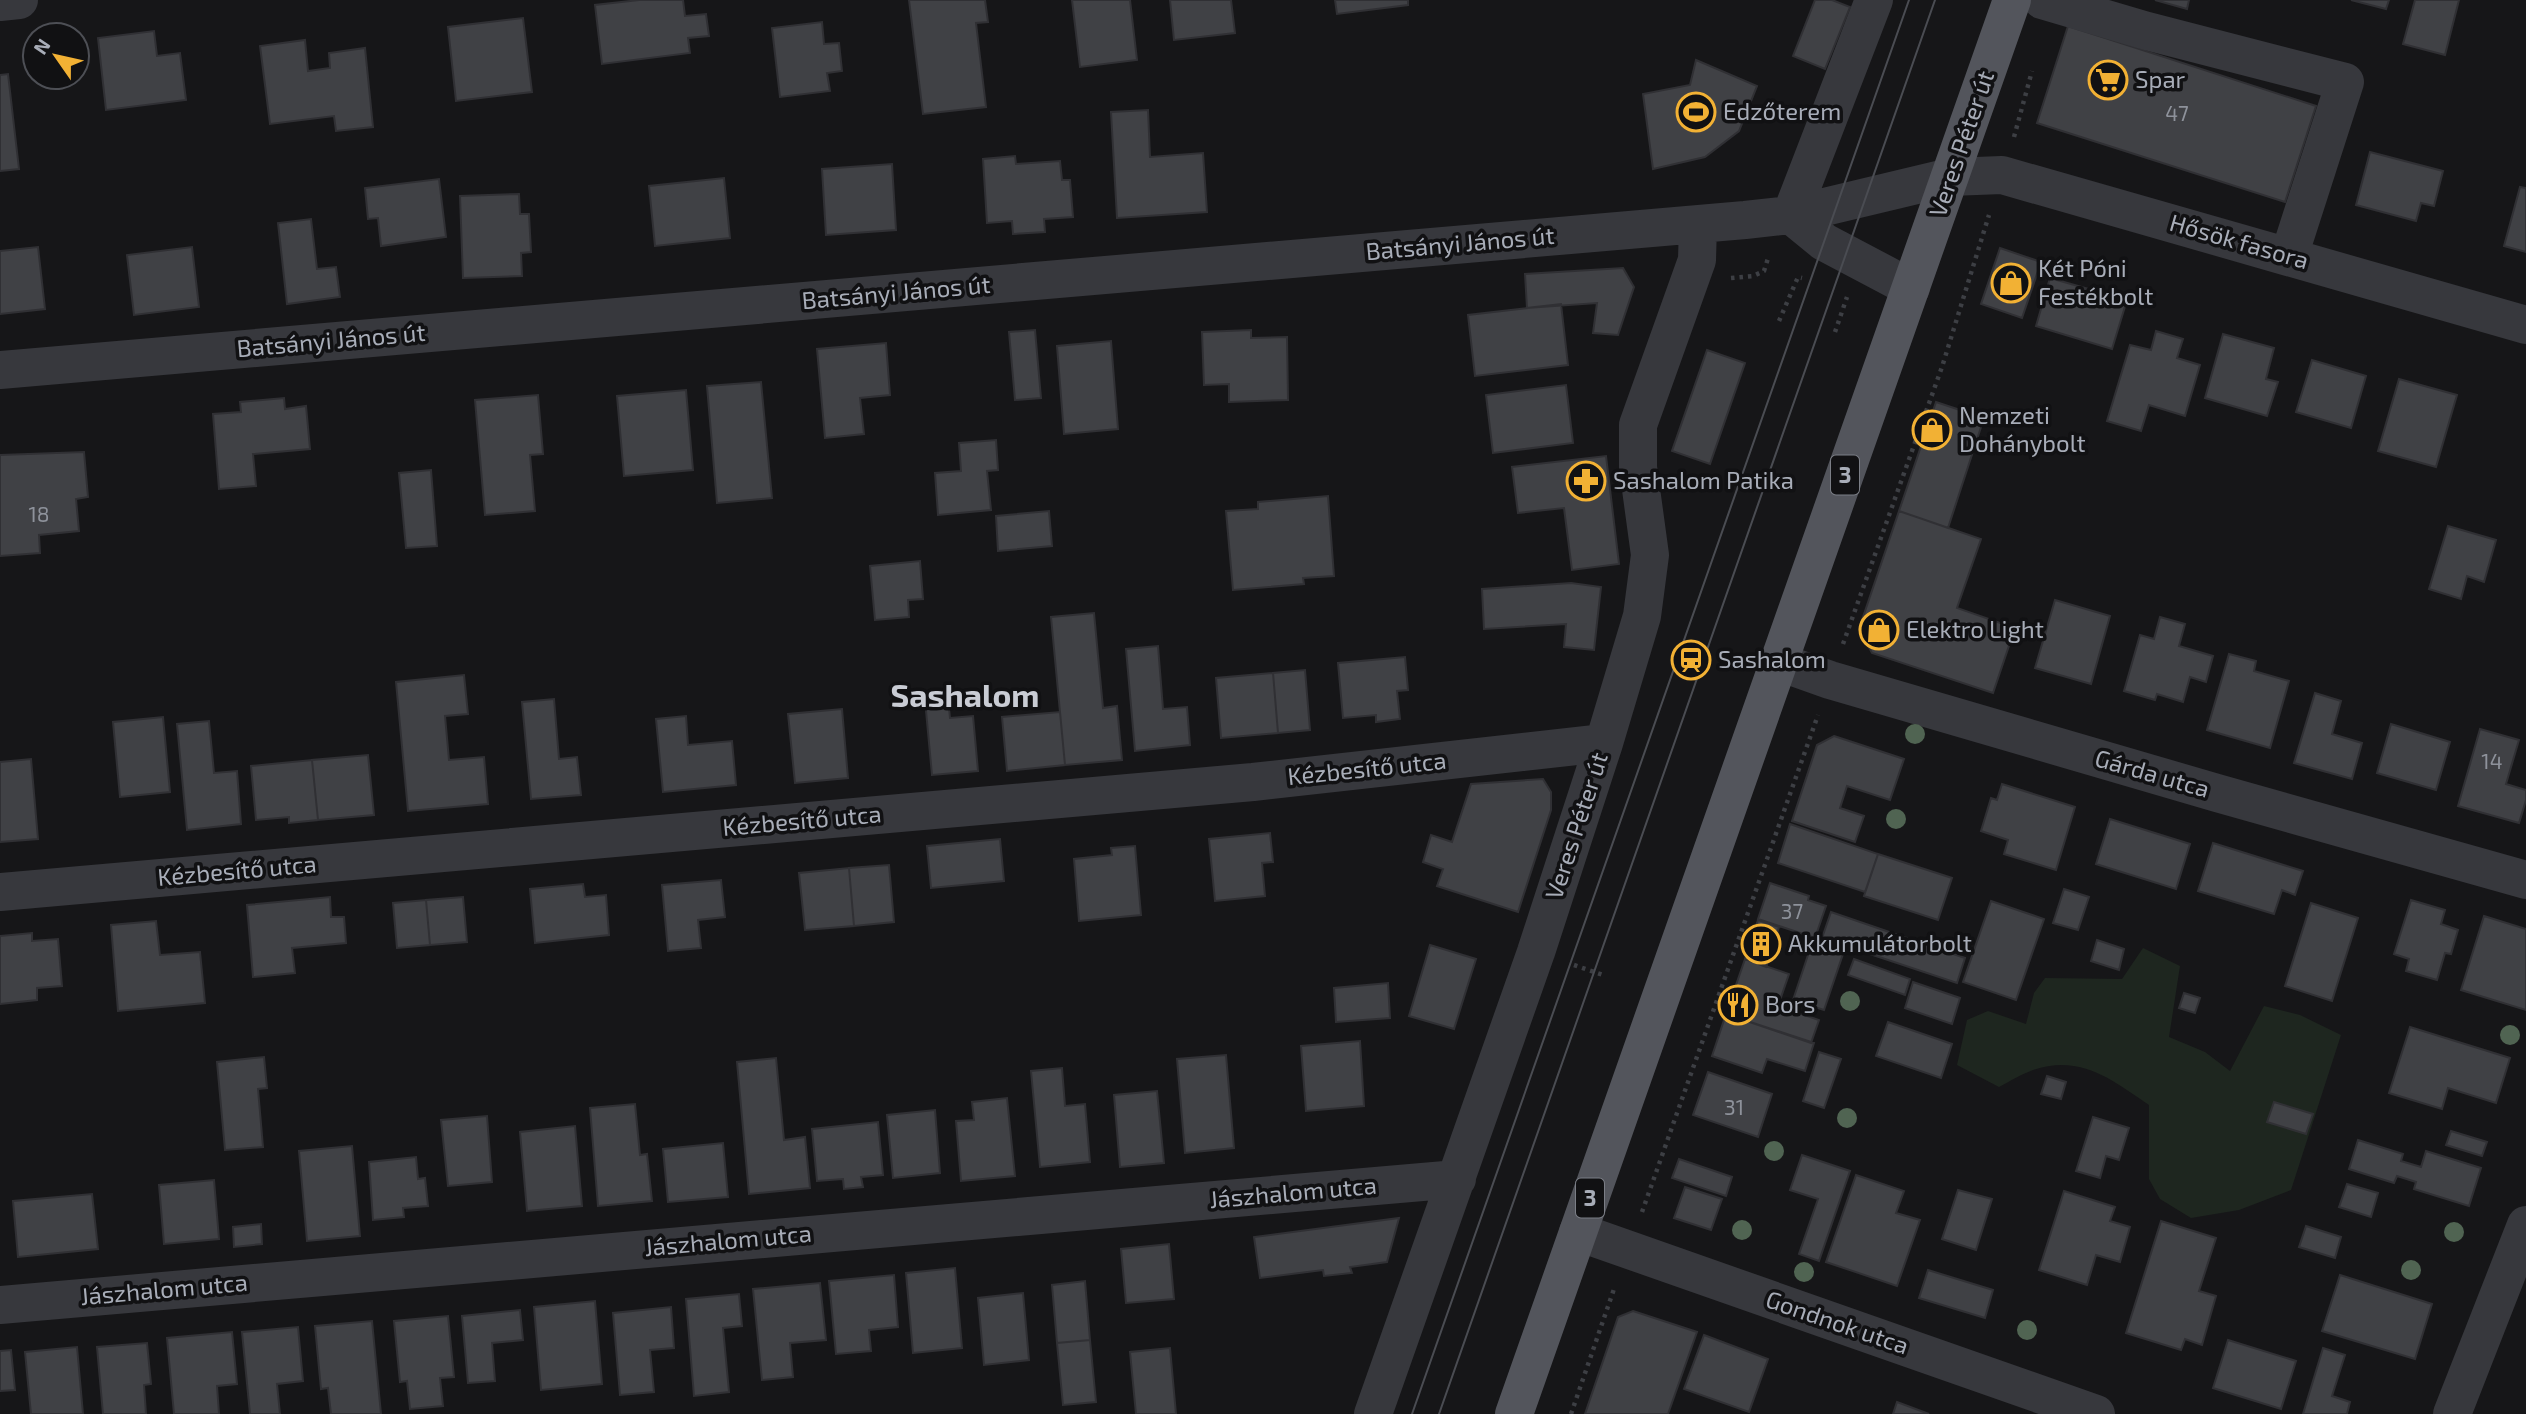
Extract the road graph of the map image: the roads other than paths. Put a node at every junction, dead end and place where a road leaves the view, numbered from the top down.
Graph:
1 (19, 0) edge
2 (1874, 0) edge
3 (2012, 0) edge
4 (2042, 0) edge
5 (0, 2) edge
6 (1950, 177) junction
7 (1791, 215) junction
8 (1698, 224) junction
9 (2289, 256) junction
10 (1910, 288) junction
11 (2526, 325) edge
12 (0, 370) edge
13 (1779, 662) junction
14 (1604, 743) junction
15 (2526, 880) edge
16 (0, 892) edge
17 (1457, 1179) junction
18 (2526, 1225) edge
19 (1578, 1232) junction
20 (0, 1304) edge
21 (1373, 1414) edge
22 (1514, 1414) edge
23 (2096, 1414) edge
24 (2452, 1414) edge

1 - 5 street
2 - 7 street
3 - 6 main road, Veres Péter út / 3
4 - 9 street
6 - 7 street, Hősök fasora
6 - 9 street, Hősök fasora
6 - 10 main road, Veres Péter út / 3
7 - 8 street, Batsányi János út
7 - 10 street
8 - 12 street, Batsányi János út
8 - 14 street, Veres Péter út
9 - 11 street, Hősök fasora
10 - 13 main road, Veres Péter út / 3
13 - 15 street, Gárda utca
13 - 19 main road, Veres Péter út / 3
14 - 16 street, Kézbesítő utca
14 - 17 street, Veres Péter út
17 - 20 street, Jászhalom utca
17 - 21 street, Veres Péter út
18 - 24 street
19 - 22 main road, Veres Péter út / 3
19 - 23 street, Gondnok utca

